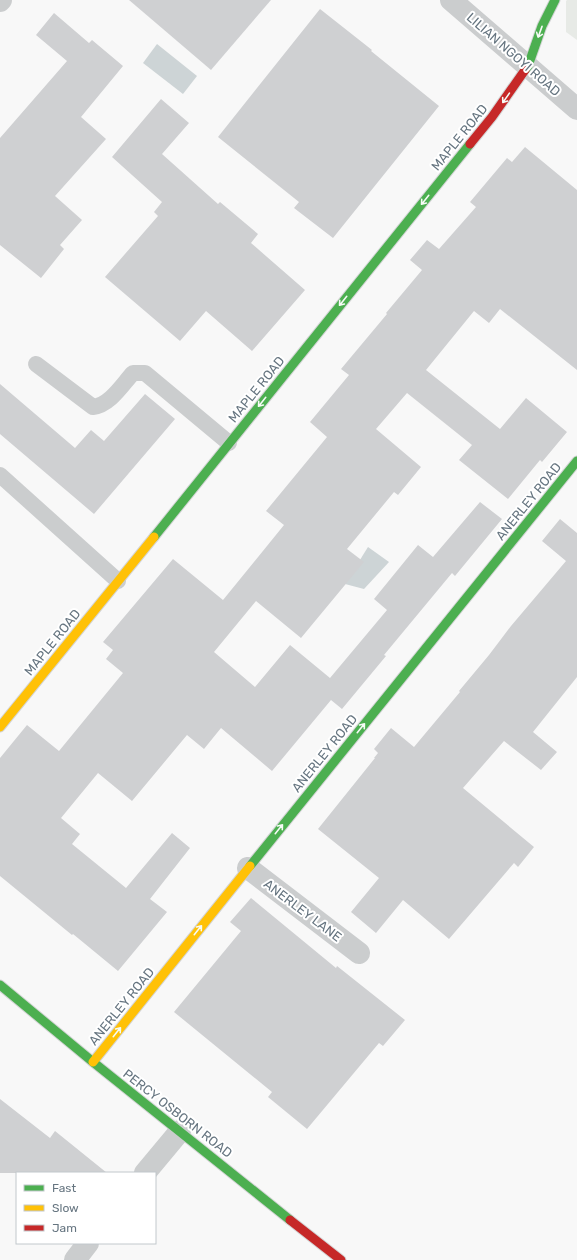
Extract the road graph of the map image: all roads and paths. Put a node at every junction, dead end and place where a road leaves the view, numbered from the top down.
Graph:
1 (451, 0) edge
2 (555, 0) edge
3 (528, 66) junction
4 (577, 108) edge
5 (36, 364) dead end
6 (229, 443) junction
7 (577, 461) edge
8 (0, 475) edge
9 (118, 581) junction
10 (0, 727) edge
11 (248, 868) junction
12 (359, 952) dead end
13 (0, 985) edge
14 (93, 1062) junction
15 (180, 1131) junction
16 (146, 1172) edge
17 (87, 1244) edge
18 (74, 1260) edge
19 (340, 1260) edge

1 - 3 street, LILIAN NGOYI ROAD
2 -> 3 street, MAPLE ROAD
3 - 4 street, LILIAN NGOYI ROAD
3 -> 6 street, MAPLE ROAD
5 - 6 lane
6 - 9 street, MAPLE ROAD
11 -> 7 street, ANERLEY ROAD
8 - 9 lane
9 - 10 street, MAPLE ROAD
11 - 12 street, ANERLEY LANE
14 -> 11 street, ANERLEY ROAD
13 - 14 street, PERCY OSBORN ROAD
14 - 15 street, PERCY OSBORN ROAD
15 - 16 street
15 - 19 street, PERCY OSBORN ROAD
17 - 18 street

